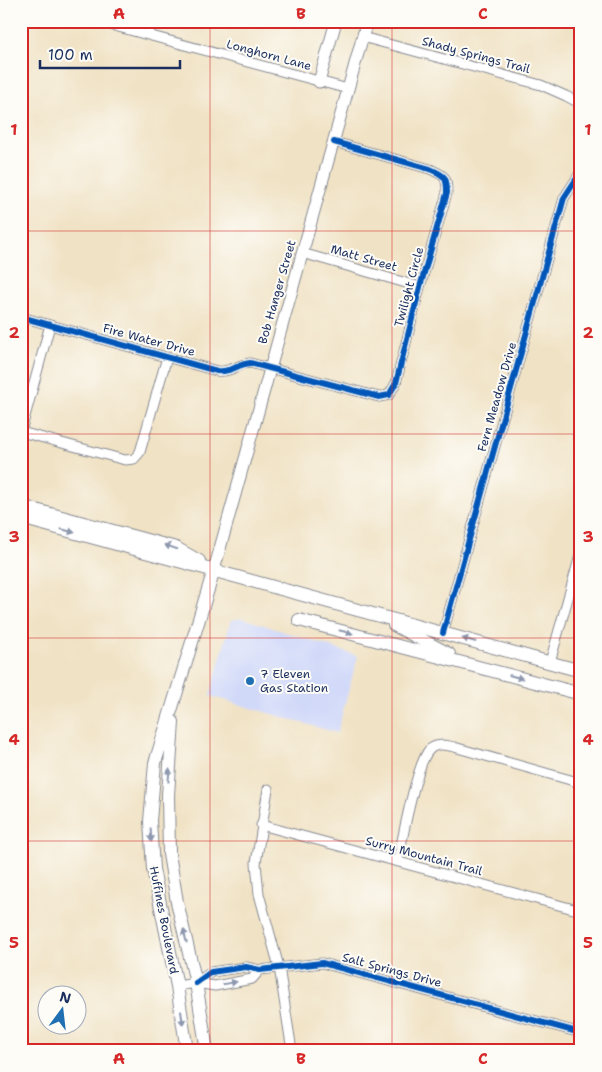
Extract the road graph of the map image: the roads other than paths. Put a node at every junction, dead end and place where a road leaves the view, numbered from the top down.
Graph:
1 (96, 21) edge
2 (152, 21) edge
3 (336, 21) edge
4 (366, 21) edge
5 (148, 35) junction
6 (362, 37) junction
7 (319, 82) junction
8 (348, 90) junction
9 (581, 104) edge
10 (334, 142) junction
11 (581, 172) edge
12 (302, 253) junction
13 (420, 287) junction
14 (21, 317) edge
15 (50, 325) junction
16 (166, 357) junction
17 (270, 368) junction
18 (21, 432) edge
19 (21, 506) edge
20 (21, 518) edge
21 (581, 552) edge
22 (214, 570) junction
23 (372, 613) junction
24 (298, 620) dead end
25 (443, 633) junction
26 (550, 662) junction
27 (469, 664) junction
28 (581, 671) edge
29 (581, 694) edge
30 (174, 702) junction
31 (581, 784) edge
32 (268, 789) dead end
33 (261, 825) junction
34 (398, 861) junction
35 (581, 911) edge
36 (279, 967) junction
37 (260, 970) junction
38 (196, 983) junction
39 (178, 986) junction
40 (581, 1033) edge
41 (187, 1051) edge
42 (207, 1051) edge
43 (292, 1051) edge

1 - 5 street, Longhorn Lane
2 - 5 street
3 - 7 street
4 - 6 street, Bob Hanger Street
5 - 7 street, Longhorn Lane
6 - 8 street, Bob Hanger Street
6 - 9 street, Shady Springs Trail
7 - 8 street, Longhorn Lane
8 - 10 street, Bob Hanger Street
10 - 12 street, Bob Hanger Street
10 - 13 street, Twilight Circle
11 - 25 street, Fern Meadow Drive
12 - 13 street, Matt Street
12 - 17 street, Bob Hanger Street
13 - 17 street, Twilight Circle
14 - 15 street, Fire Water Drive
15 - 16 street, Fire Water Drive
15 - 18 street
16 - 17 street, Fire Water Drive
16 - 18 street
17 - 22 street, Bob Hanger Street
22 -> 19 main road
20 -> 22 main road
21 - 26 street
22 - 23 main road
22 - 30 main road, Huffines Boulevard
23 - 25 main road
23 - 27 main road
24 -> 27 main road
26 -> 25 main road
26 - 28 main road
27 -> 29 main road
38 -> 30 main road, Huffines Boulevard
30 -> 39 main road, Huffines Boulevard
31 - 34 street
32 - 33 street
33 - 34 street, Surry Mountain Trail
33 - 36 street
34 - 35 street, Surry Mountain Trail
36 - 37 street, Salt Springs Drive
36 - 40 street, Salt Springs Drive
36 - 43 street
37 - 38 street, Salt Springs Drive
38 -> 37 street, Salt Springs Drive
38 - 39 street, Salt Springs Drive
38 - 42 main road, Huffines Boulevard
39 -> 41 main road, Huffines Boulevard

